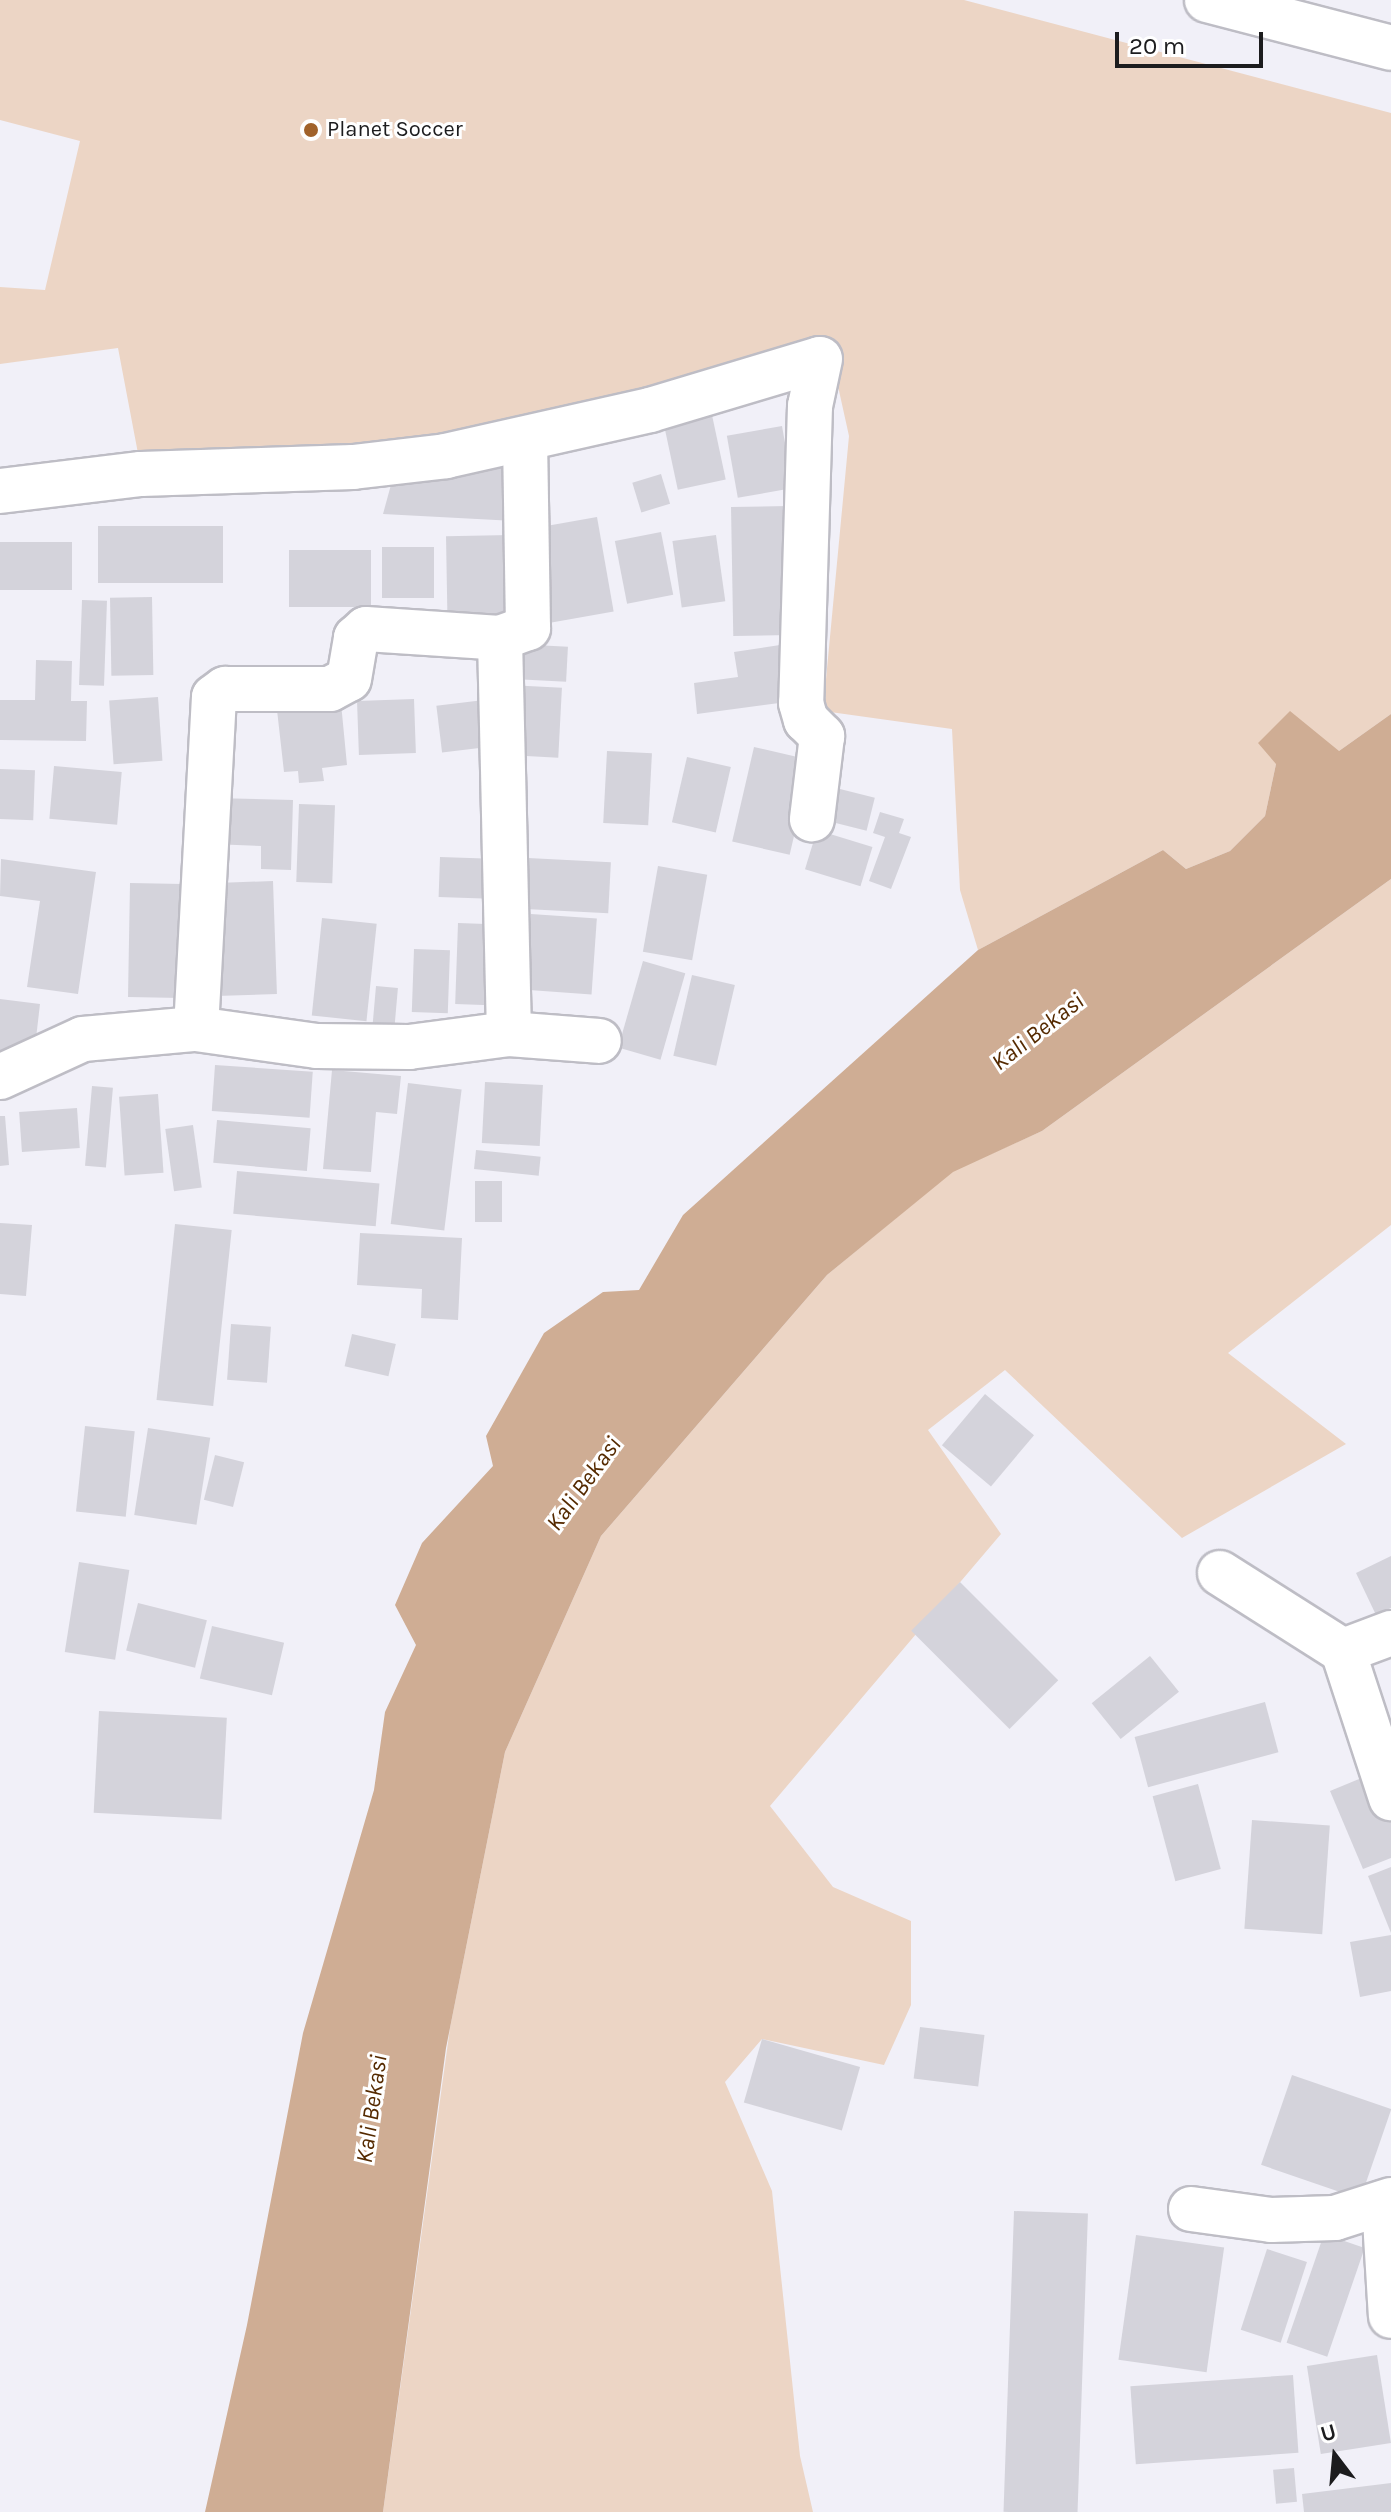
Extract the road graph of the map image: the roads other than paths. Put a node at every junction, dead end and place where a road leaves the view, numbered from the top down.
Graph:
1 (1207, 0) edge
2 (1391, 48) edge
3 (525, 439) junction
4 (0, 491) edge
5 (500, 638) junction
6 (812, 819) dead end
7 (196, 1029) junction
8 (509, 1034) junction
9 (599, 1041) dead end
10 (0, 1077) edge
11 (1220, 1573) dead end
12 (1391, 1633) edge
13 (1343, 1651) junction
14 (1391, 1798) edge
15 (1388, 2201) edge
16 (1191, 2209) dead end
17 (1391, 2316) edge

1 - 2 street
3 - 4 street
3 - 5 street
3 - 6 street
5 - 7 street
5 - 8 street
7 - 8 street
7 - 10 street
8 - 9 street
11 - 13 street
12 - 13 street
13 - 14 street
15 - 16 street
15 - 17 street

